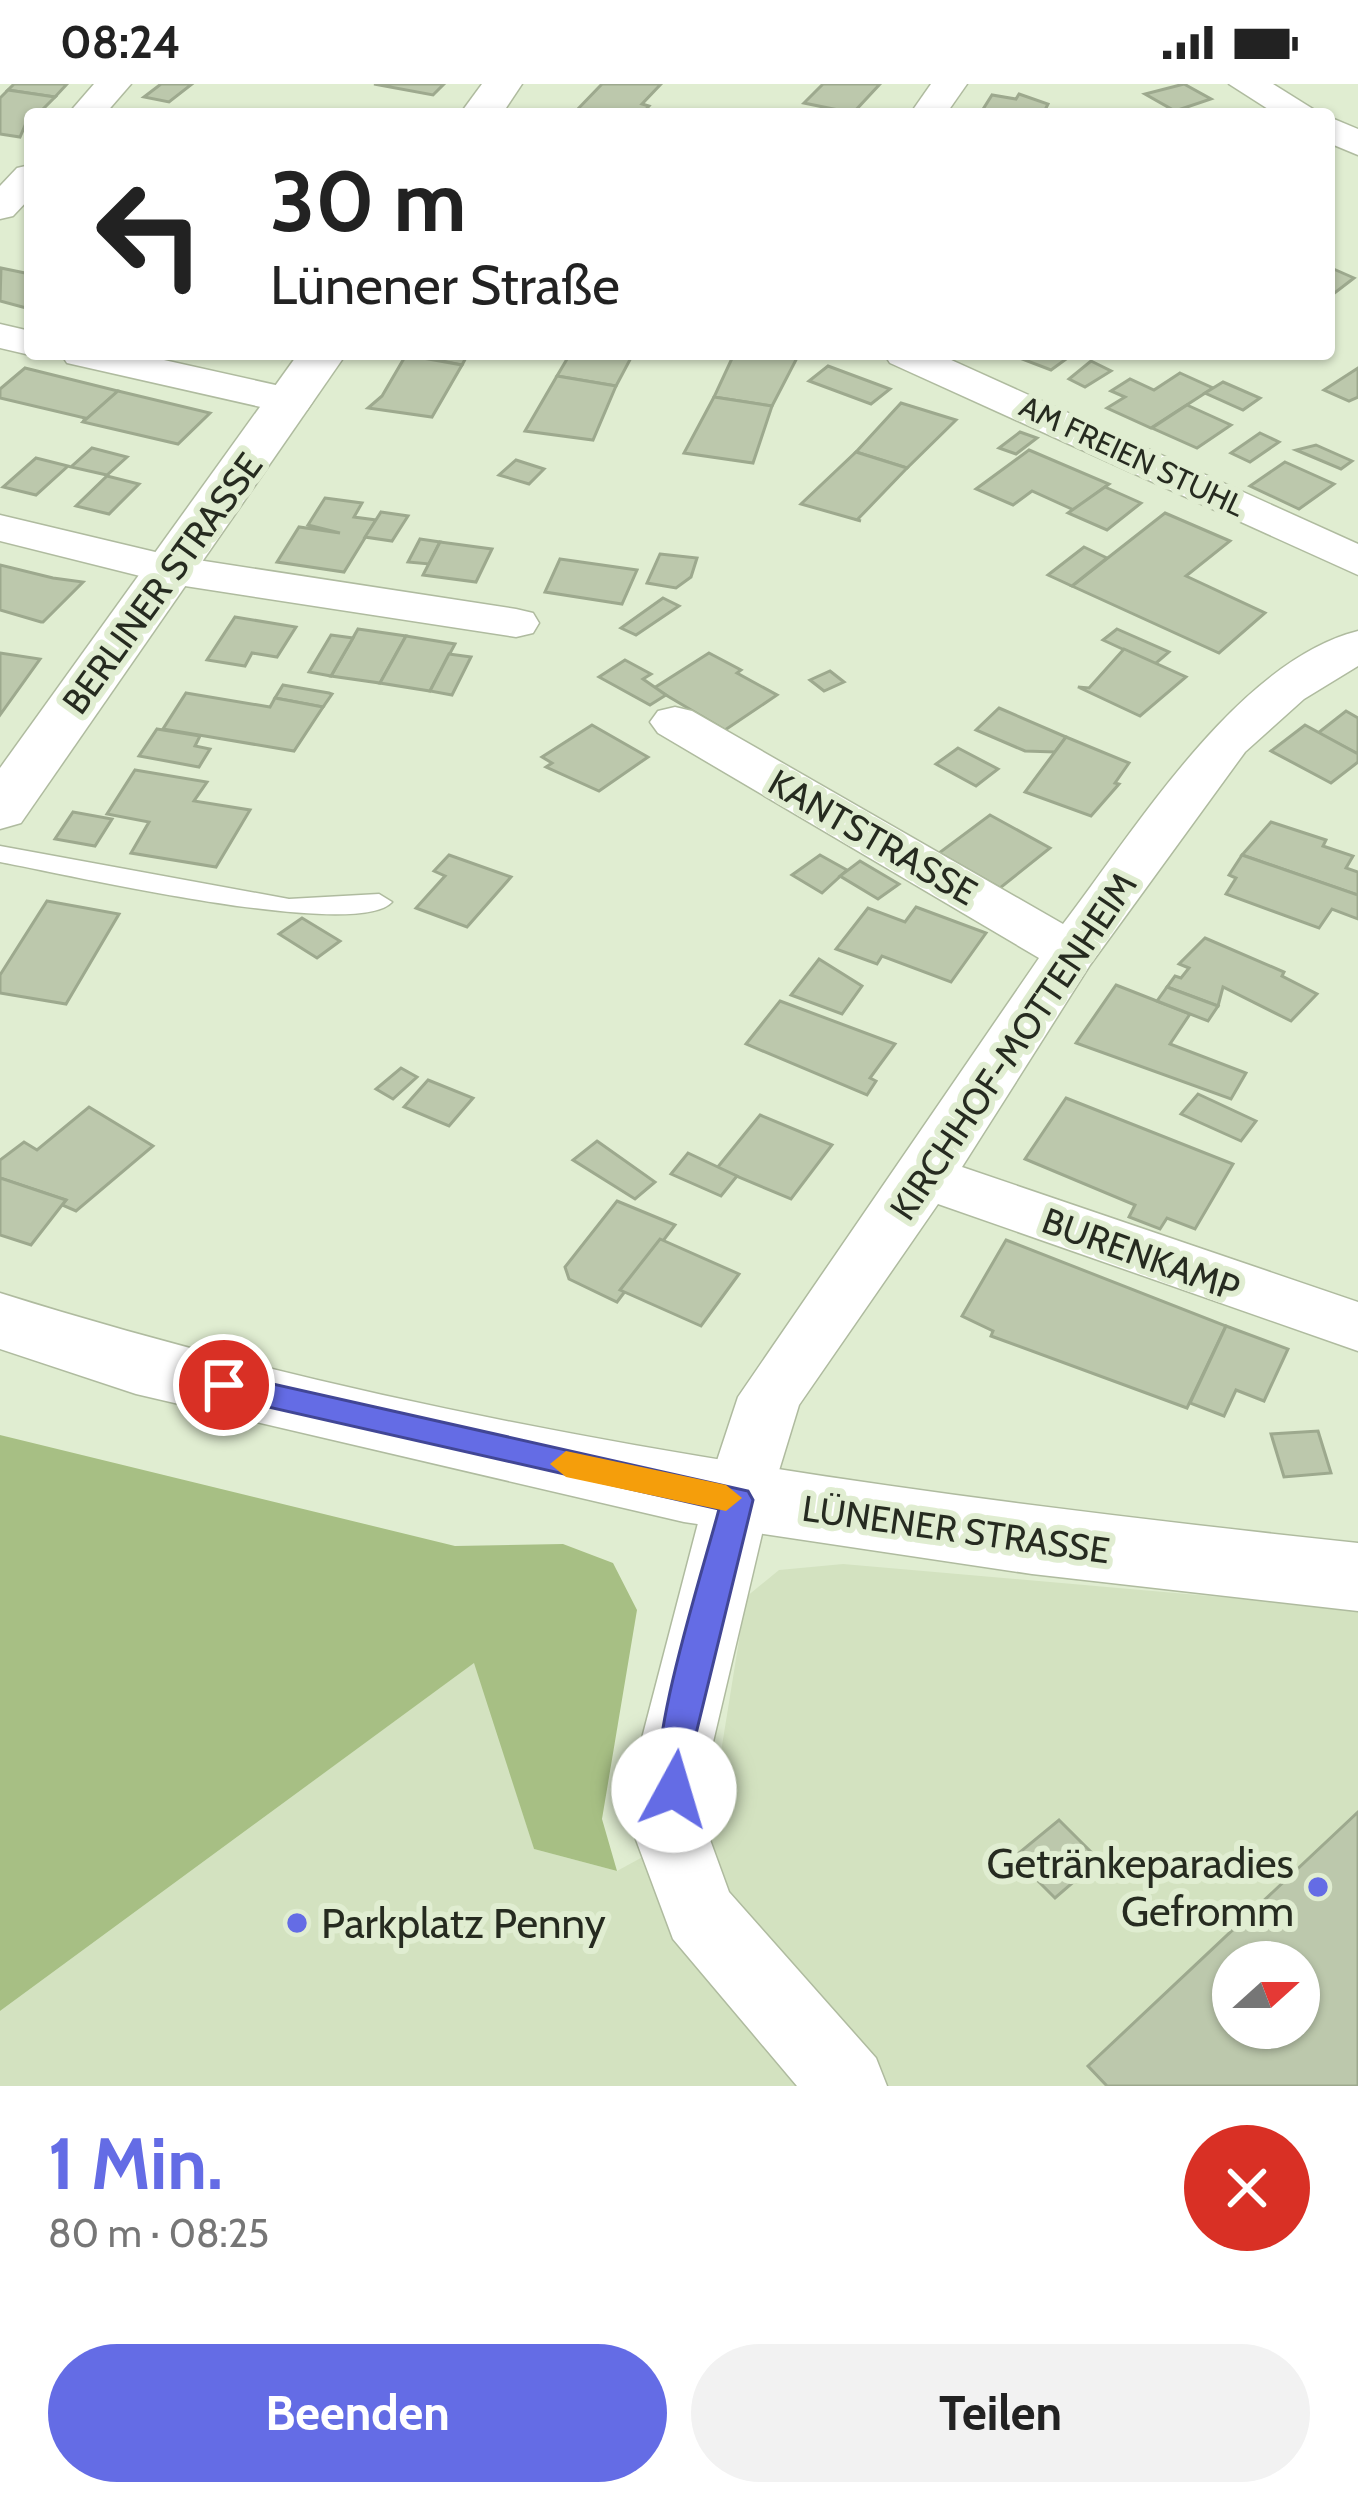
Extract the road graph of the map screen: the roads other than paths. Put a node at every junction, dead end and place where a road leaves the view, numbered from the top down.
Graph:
1 (113, 84) edge
2 (1247, 84) edge
3 (91, 108) edge
4 (1292, 108) edge
5 (24, 182) edge
6 (0, 208) edge
7 (109, 360) edge
8 (318, 360) edge
9 (917, 360) edge
10 (292, 400) junction
11 (0, 528) edge
12 (1358, 561) edge
13 (172, 570) junction
14 (516, 623) dead end
15 (1358, 645) edge
16 (675, 722) dead end
17 (0, 810) edge
18 (0, 854) edge
19 (379, 902) dead end
20 (1071, 952) junction
21 (925, 1177) junction
22 (0, 1321) edge
23 (1358, 1327) edge
24 (737, 1500) junction
25 (1358, 1577) edge
26 (848, 2086) edge

1 - 3 street
2 - 4 street
5 - 6 street
7 - 10 street
8 - 10 main road, BERLINER STRASSE
9 - 12 street, AM FREIEN STUHL
10 - 13 main road, BERLINER STRASSE
11 - 13 street
13 - 14 street
13 - 17 main road, BERLINER STRASSE
15 - 20 street, KIRCHHOF-MOTTENHEIM
16 - 20 street, KANTSTRASSE
18 - 19 lane
20 - 21 street, KIRCHHOF-MOTTENHEIM
21 - 23 street, BURENKAMP
21 - 24 street, KIRCHHOF-MOTTENHEIM
22 - 24 main road, LÜNENER STRASSE
24 - 25 main road, LÜNENER STRASSE
24 - 26 street, KIRCHHOF-MOTTENHEIM

